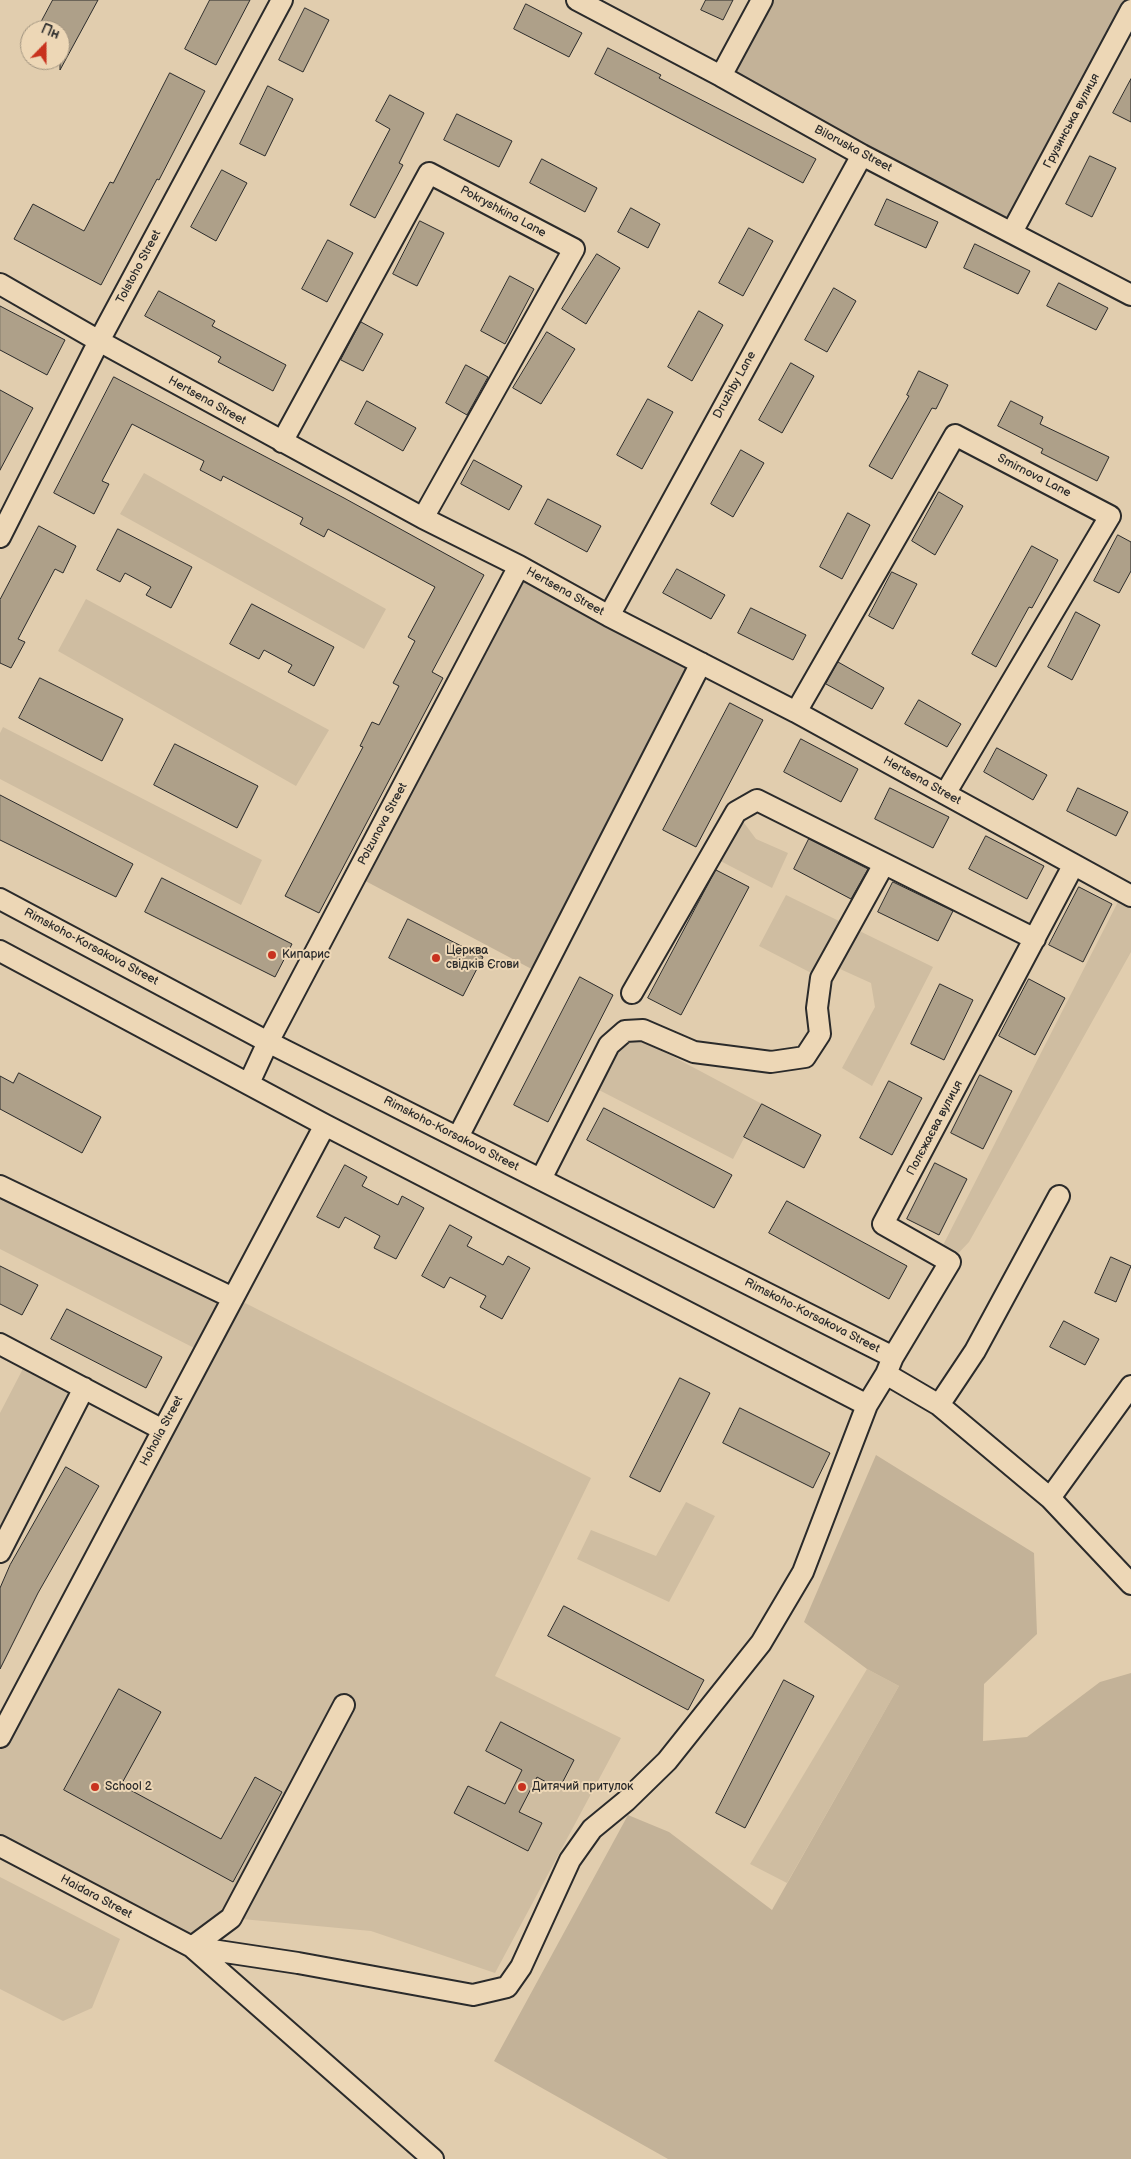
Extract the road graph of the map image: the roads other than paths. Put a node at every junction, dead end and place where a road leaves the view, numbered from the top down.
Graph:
1 (282, 0) edge
2 (577, 0) edge
3 (762, 0) edge
4 (1131, 10) edge
5 (721, 76) junction
6 (862, 155) junction
7 (1012, 232) junction
8 (0, 284) edge
9 (1131, 295) edge
10 (99, 341) junction
11 (282, 442) junction
12 (423, 518) junction
13 (0, 537) edge
14 (519, 566) junction
15 (609, 616) junction
16 (701, 663) junction
17 (796, 712) junction
18 (945, 794) junction
19 (884, 864) junction
20 (1073, 866) junction
21 (1128, 889) edge
22 (0, 899) edge
23 (1034, 939) junction
24 (0, 951) edge
25 (632, 993) dead end
26 (268, 1042) junction
27 (248, 1083) junction
28 (325, 1125) junction
29 (458, 1137) junction
30 (541, 1179) junction
31 (0, 1186) edge
32 (1060, 1196) dead end
33 (233, 1298) junction
34 (0, 1344) edge
35 (889, 1366) junction
36 (1131, 1386) edge
37 (84, 1388) junction
38 (867, 1405) junction
39 (939, 1405) junction
40 (163, 1430) junction
41 (1050, 1498) junction
42 (0, 1552) edge
43 (1131, 1584) edge
44 (344, 1705) dead end
45 (0, 1737) edge
46 (0, 1846) edge
47 (192, 1948) junction
48 (433, 2159) edge

1 - 10 street, Tolstoho Street
2 - 5 street, Biloruska Street
3 - 5 street
4 - 7 street, Грузинська вулиця
5 - 6 street, Biloruska Street
6 - 7 street, Biloruska Street
6 - 15 street, Druzhby Lane
7 - 9 street, Biloruska Street
8 - 10 street, Hertsena Street
10 - 11 street, Hertsena Street
10 - 13 street, Tolstoho Street
11 - 12 street, Hertsena Street
11 - 12 street, Pokryshkina Lane
12 - 14 street, Hertsena Street
14 - 15 street, Hertsena Street
14 - 26 street, Polzunova Street
15 - 16 street, Hertsena Street
16 - 17 street, Hertsena Street
16 - 29 street
17 - 18 street, Hertsena Street
17 - 18 street, Smirnova Lane
18 - 20 street, Hertsena Street
19 - 23 street
19 - 25 street
19 - 30 street
20 - 21 street, Hertsena Street
20 - 23 street, Полєжаєва вулиця
22 - 26 street, Rimskoho-Korsakova Street
23 - 35 street, Полєжаєва вулиця
24 - 27 street
26 - 27 street, Polzunova Street
26 - 29 street, Rimskoho-Korsakova Street
27 - 28 street
28 - 33 street, Hoholia Street
28 - 38 street
29 - 30 street, Rimskoho-Korsakova Street
30 - 35 street, Rimskoho-Korsakova Street
31 - 33 street
32 - 39 street
33 - 40 street, Hoholia Street
34 - 37 street
35 - 38 street
35 - 39 street, Rimskoho-Korsakova Street
36 - 41 street
37 - 40 street
37 - 42 street
38 - 47 street
39 - 41 street, Rimskoho-Korsakova Street
40 - 45 street, Hoholia Street
41 - 43 street, Rimskoho-Korsakova Street
44 - 47 street
46 - 47 street, Haidara Street
47 - 48 street

